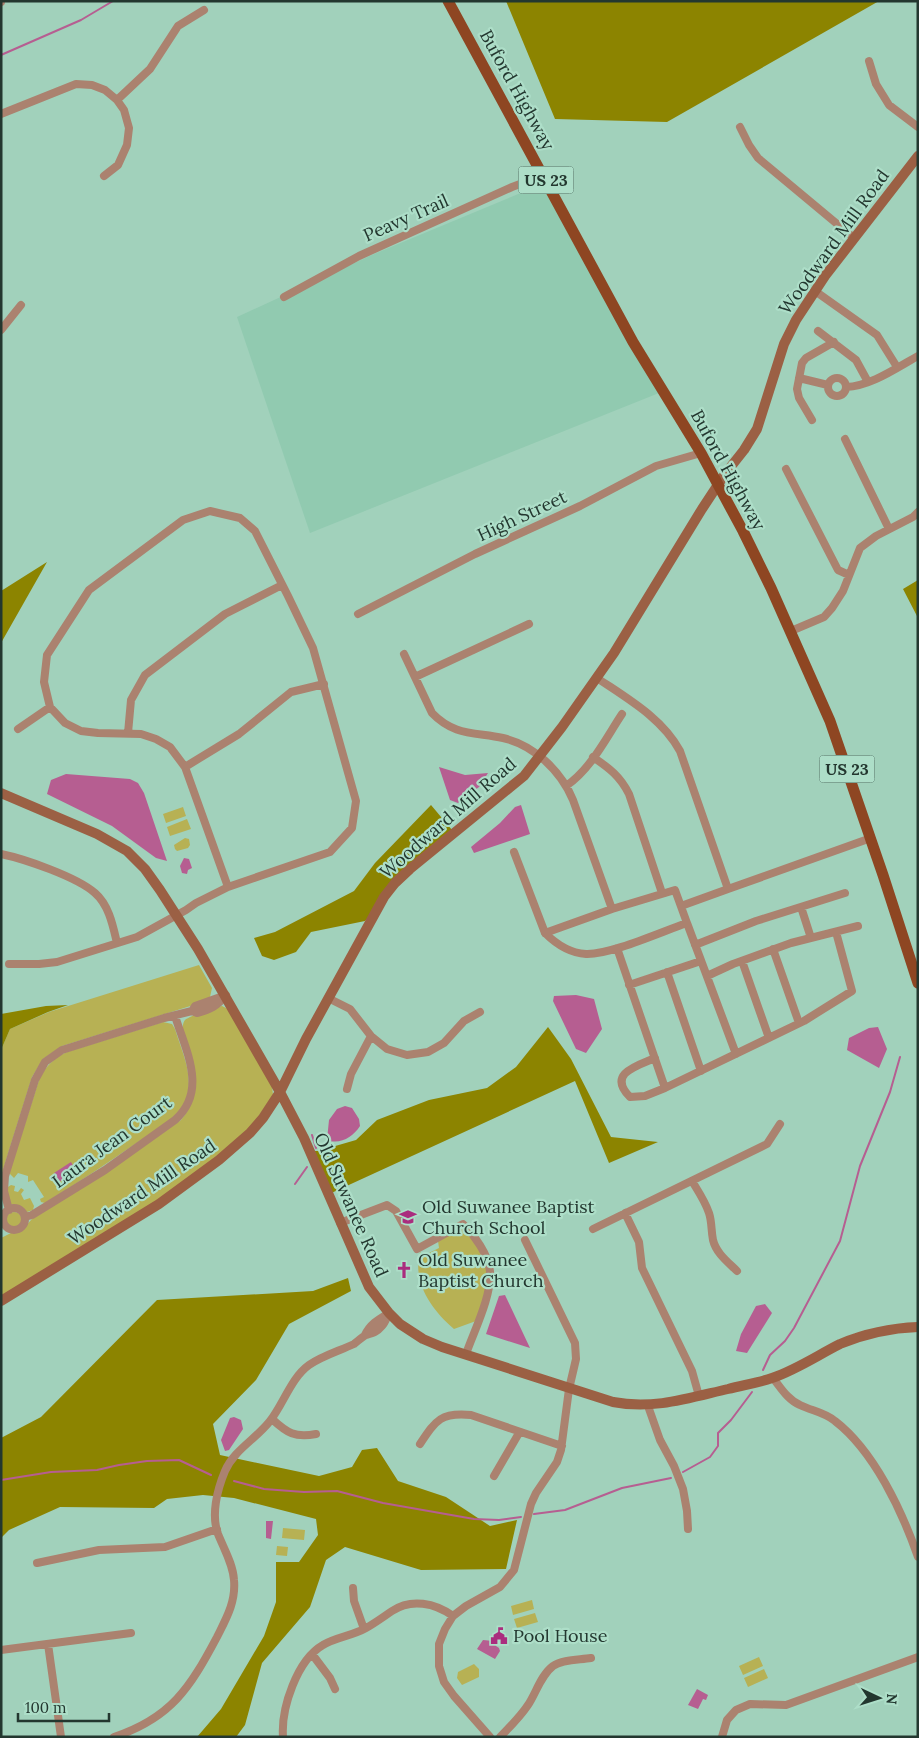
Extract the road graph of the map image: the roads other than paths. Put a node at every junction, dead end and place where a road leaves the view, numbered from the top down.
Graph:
1 (448, 1) edge
2 (204, 10) dead end
3 (869, 61) dead end
4 (117, 100) junction
5 (1, 114) edge
6 (740, 127) dead end
7 (918, 127) edge
8 (918, 156) edge
9 (544, 175) junction
10 (104, 176) dead end
11 (854, 238) junction
12 (815, 291) junction
13 (284, 297) dead end
14 (21, 305) dead end
15 (1, 330) edge
16 (818, 331) dead end
17 (834, 342) junction
18 (918, 356) edge
19 (897, 367) junction
20 (799, 378) junction
21 (868, 382) junction
22 (828, 385) junction
23 (846, 387) junction
24 (812, 420) dead end
25 (845, 439) dead end
26 (701, 453) junction
27 (786, 469) dead end
28 (718, 485) junction
29 (918, 512) edge
30 (889, 529) junction
31 (849, 576) junction
32 (282, 585) junction
33 (358, 614) dead end
34 (529, 624) dead end
35 (791, 631) junction
36 (404, 654) dead end
37 (415, 677) junction
38 (597, 678) junction
39 (324, 684) junction
40 (50, 707) junction
41 (622, 714) dead end
42 (18, 729) dead end
43 (128, 733) junction
44 (540, 756) junction
45 (593, 757) junction
46 (185, 767) junction
47 (566, 786) junction
48 (1, 792) edge
49 (870, 838) junction
50 (514, 852) dead end
51 (1, 854) edge
52 (228, 887) junction
53 (728, 889) junction
54 (662, 893) junction
55 (846, 893) dead end
56 (681, 906) junction
57 (801, 907) junction
58 (612, 909) junction
59 (177, 915) junction
60 (687, 922) junction
61 (858, 926) dead end
62 (836, 932) junction
63 (545, 933) junction
64 (811, 938) junction
65 (117, 943) junction
66 (695, 945) junction
67 (617, 948) junction
68 (773, 949) junction
69 (701, 960) junction
70 (742, 961) junction
71 (9, 964) dead end
72 (667, 972) junction
73 (707, 976) junction
74 (918, 983) edge
75 (630, 985) junction
76 (226, 995) junction
77 (328, 998) junction
78 (480, 1012) dead end
79 (175, 1016) junction
80 (799, 1023) junction
81 (371, 1036) junction
82 (769, 1038) junction
83 (736, 1054) junction
84 (654, 1058) junction
85 (701, 1071) junction
86 (665, 1088) junction
87 (347, 1089) dead end
88 (280, 1092) junction
89 (780, 1124) dead end
90 (692, 1181) junction
91 (9, 1210) junction
92 (625, 1213) junction
93 (25, 1217) junction
94 (340, 1223) junction
95 (8, 1228) junction
96 (593, 1229) dead end
97 (1, 1235) edge
98 (525, 1240) dead end
99 (737, 1271) dead end
100 (1, 1302) edge
101 (389, 1313) junction
102 (918, 1327) edge
103 (466, 1354) junction
104 (773, 1378) junction
105 (569, 1389) junction
106 (699, 1396) junction
107 (648, 1406) junction
108 (272, 1419) junction
109 (518, 1433) junction
110 (316, 1434) dead end
111 (420, 1444) dead end
112 (562, 1446) junction
113 (494, 1476) dead end
114 (217, 1529) junction
115 (688, 1529) dead end
116 (918, 1557) edge
117 (37, 1563) dead end
118 (353, 1588) dead end
119 (453, 1616) junction
120 (364, 1629) junction
121 (131, 1633) dead end
122 (48, 1644) junction
123 (1, 1650) edge
124 (312, 1654) junction
125 (918, 1657) edge
126 (591, 1658) dead end
127 (335, 1689) dead end
128 (61, 1737) edge
129 (114, 1737) edge
130 (282, 1737) edge
131 (490, 1737) edge
132 (500, 1737) edge
133 (722, 1737) edge

1 - 9 main road, Buford Highway / US 23
2 - 4 street
3 - 7 street
4 - 5 street
4 - 10 street
6 - 11 street
8 - 11 street, Woodward Mill Road
9 - 13 street, Peavy Trail
9 - 26 main road, Buford Highway / US 23
11 - 12 street, Woodward Mill Road
12 - 19 street
12 - 28 street, Woodward Mill Road
14 - 15 street
16 - 17 street
17 - 20 street
17 - 21 street
18 - 19 street
19 - 21 street
20 - 22 street
20 - 24 street
21 - 23 street
22 - 23 street
22 - 23 street
25 - 30 street
26 - 28 main road, Buford Highway / US 23
26 - 33 street, High Street
27 - 31 street
28 - 35 main road, Buford Highway / US 23
28 - 38 street, Woodward Mill Road
29 - 30 street
30 - 31 street
31 - 35 street
32 - 39 street
32 - 40 street
32 - 43 street
34 - 37 street
35 - 49 main road, Buford Highway / US 23
36 - 37 street
37 - 44 street
38 - 44 street, Woodward Mill Road
38 - 53 street
39 - 46 street
39 - 52 street
40 - 42 street
40 - 43 street
41 - 45 street
43 - 46 street
44 - 47 street
44 - 77 street, Woodward Mill Road
45 - 47 street
45 - 54 street
46 - 52 street
47 - 58 street
48 - 59 street, Old Suwanee Road
49 - 53 street
49 - 74 main road, Buford Highway / US 23
50 - 63 street
51 - 65 street
52 - 59 street
53 - 56 street
54 - 56 street
54 - 58 street
55 - 57 street
56 - 60 street
57 - 64 street
57 - 66 street
58 - 63 street
59 - 65 street
59 - 76 street, Old Suwanee Road
60 - 66 street
60 - 67 street
61 - 62 street
62 - 64 street
62 - 80 street
63 - 67 street
64 - 68 street
65 - 71 street
66 - 69 street
67 - 75 street
68 - 70 street
68 - 80 street
69 - 72 street
69 - 73 street
70 - 73 street
70 - 82 street
72 - 75 street
72 - 85 street
73 - 83 street
75 - 84 street
76 - 79 street
76 - 88 street, Old Suwanee Road
77 - 81 street
77 - 88 street, Woodward Mill Road
78 - 81 street
79 - 91 street
79 - 93 street, Laura Jean Court
80 - 82 street
81 - 87 street
82 - 83 street
83 - 85 street
84 - 86 street
84 - 86 street
85 - 86 street
88 - 94 street, Old Suwanee Road
88 - 100 street, Woodward Mill Road
89 - 90 street
90 - 92 street
90 - 99 street
91 - 93 street
91 - 95 street
92 - 96 street
92 - 106 street
93 - 95 street, Laura Jean Court
94 - 101 street, Old Suwanee Road
94 - 103 street
95 - 97 street, Laura Jean Court
98 - 105 street
101 - 103 street, Old Suwanee Road
101 - 108 street
102 - 104 street, Old Suwanee Road
103 - 105 street, Old Suwanee Road
104 - 106 street, Old Suwanee Road
104 - 116 street
105 - 107 street, Old Suwanee Road
105 - 112 street
106 - 107 street, Old Suwanee Road
107 - 115 street
108 - 110 street
108 - 114 street
109 - 111 street
109 - 112 street
109 - 113 street
112 - 119 street
114 - 117 street
114 - 129 street
118 - 120 street
119 - 120 street
119 - 131 street
120 - 124 street
121 - 122 street
122 - 123 street
122 - 128 street
124 - 127 street
124 - 130 street
125 - 133 street
126 - 132 street

